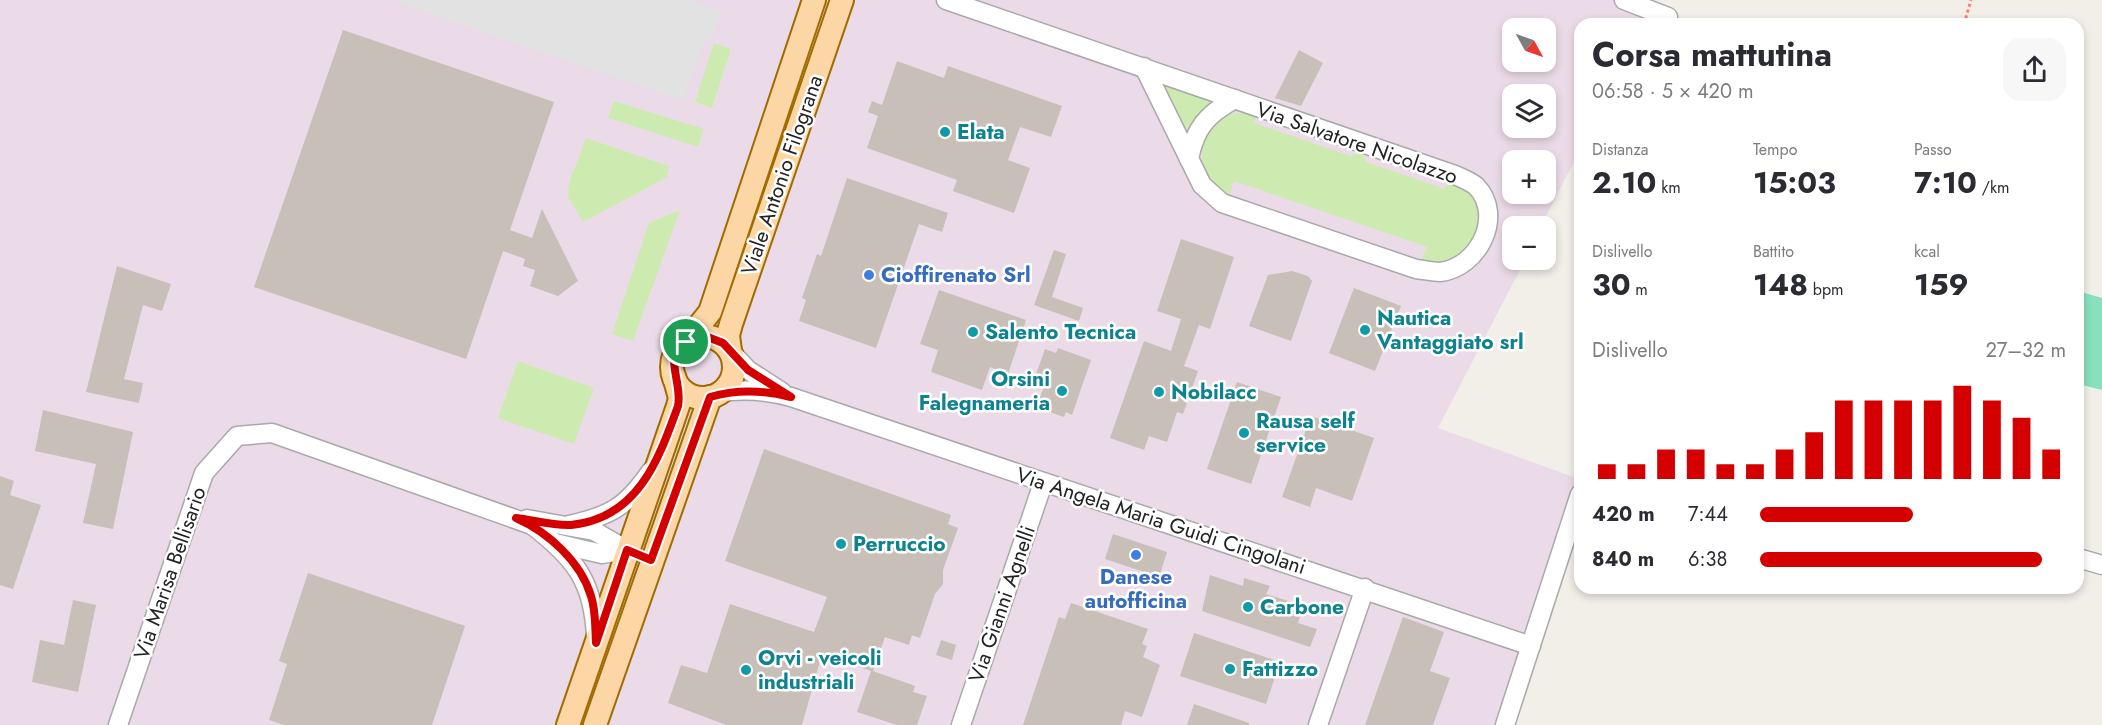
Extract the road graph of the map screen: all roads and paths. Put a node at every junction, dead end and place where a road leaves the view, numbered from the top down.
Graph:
1 (814, 0) edge
2 (842, 0) edge
3 (946, 0) edge
4 (1624, 0) edge
5 (1971, 0) edge
6 (1668, 17) dead end
7 (1966, 18) edge
8 (806, 23) junction
9 (832, 31) junction
10 (1144, 67) junction
11 (1235, 99) junction
12 (1188, 159) junction
13 (686, 342) junction
14 (730, 351) junction
15 (674, 376) junction
16 (715, 395) junction
17 (791, 397) junction
18 (660, 457) junction
19 (1043, 483) junction
20 (1574, 513) edge
21 (516, 518) junction
22 (569, 525) junction
23 (555, 543) junction
24 (627, 550) junction
25 (651, 560) junction
26 (2084, 560) edge
27 (2102, 566) edge
28 (1365, 588) junction
29 (596, 643) junction
30 (1531, 646) junction
31 (118, 725) edge
32 (568, 725) edge
33 (595, 725) edge
34 (961, 725) edge
35 (1318, 725) edge
36 (1505, 725) edge

1 - 8 main road, Viale Antonio Filograna
2 - 9 main road, Viale Antonio Filograna
3 - 10 street, Via Salvatore Nicolazzo
4 - 6 street
5 - 7 path
8 - 9 street
8 - 13 main road, Viale Antonio Filograna
9 - 14 main road, Viale Antonio Filograna
10 - 11 street, Via Salvatore Nicolazzo
10 - 12 street, Via Salvatore Nicolazzo
11 - 12 street, Via Salvatore Nicolazzo
11 - 12 street, Via Salvatore Nicolazzo
13 - 14 main road
13 - 15 main road
14 - 16 main road
14 - 17 street
15 - 16 main road
15 - 18 main road
16 - 17 street
16 - 25 main road
17 - 19 street, Via Angela Maria Guidi Cingolani
18 - 22 street, Via Marisa Bellisario
18 - 24 main road
19 - 28 street, Via Angela Maria Guidi Cingolani
19 - 34 street, Via Gianni Agnelli
20 - 30 street
21 - 22 street, Via Marisa Bellisario
21 - 23 street, Via Marisa Bellisario
21 - 31 street, Via Marisa Bellisario
22 - 24 street, Via Marisa Bellisario
23 - 24 street, Via Marisa Bellisario
23 - 29 street, Via Marisa Bellisario
24 - 25 main road
24 - 29 main road
25 - 33 main road
26 - 27 street
28 - 30 street, Via Angela Maria Guidi Cingolani
28 - 35 street
29 - 32 main road
30 - 36 street

